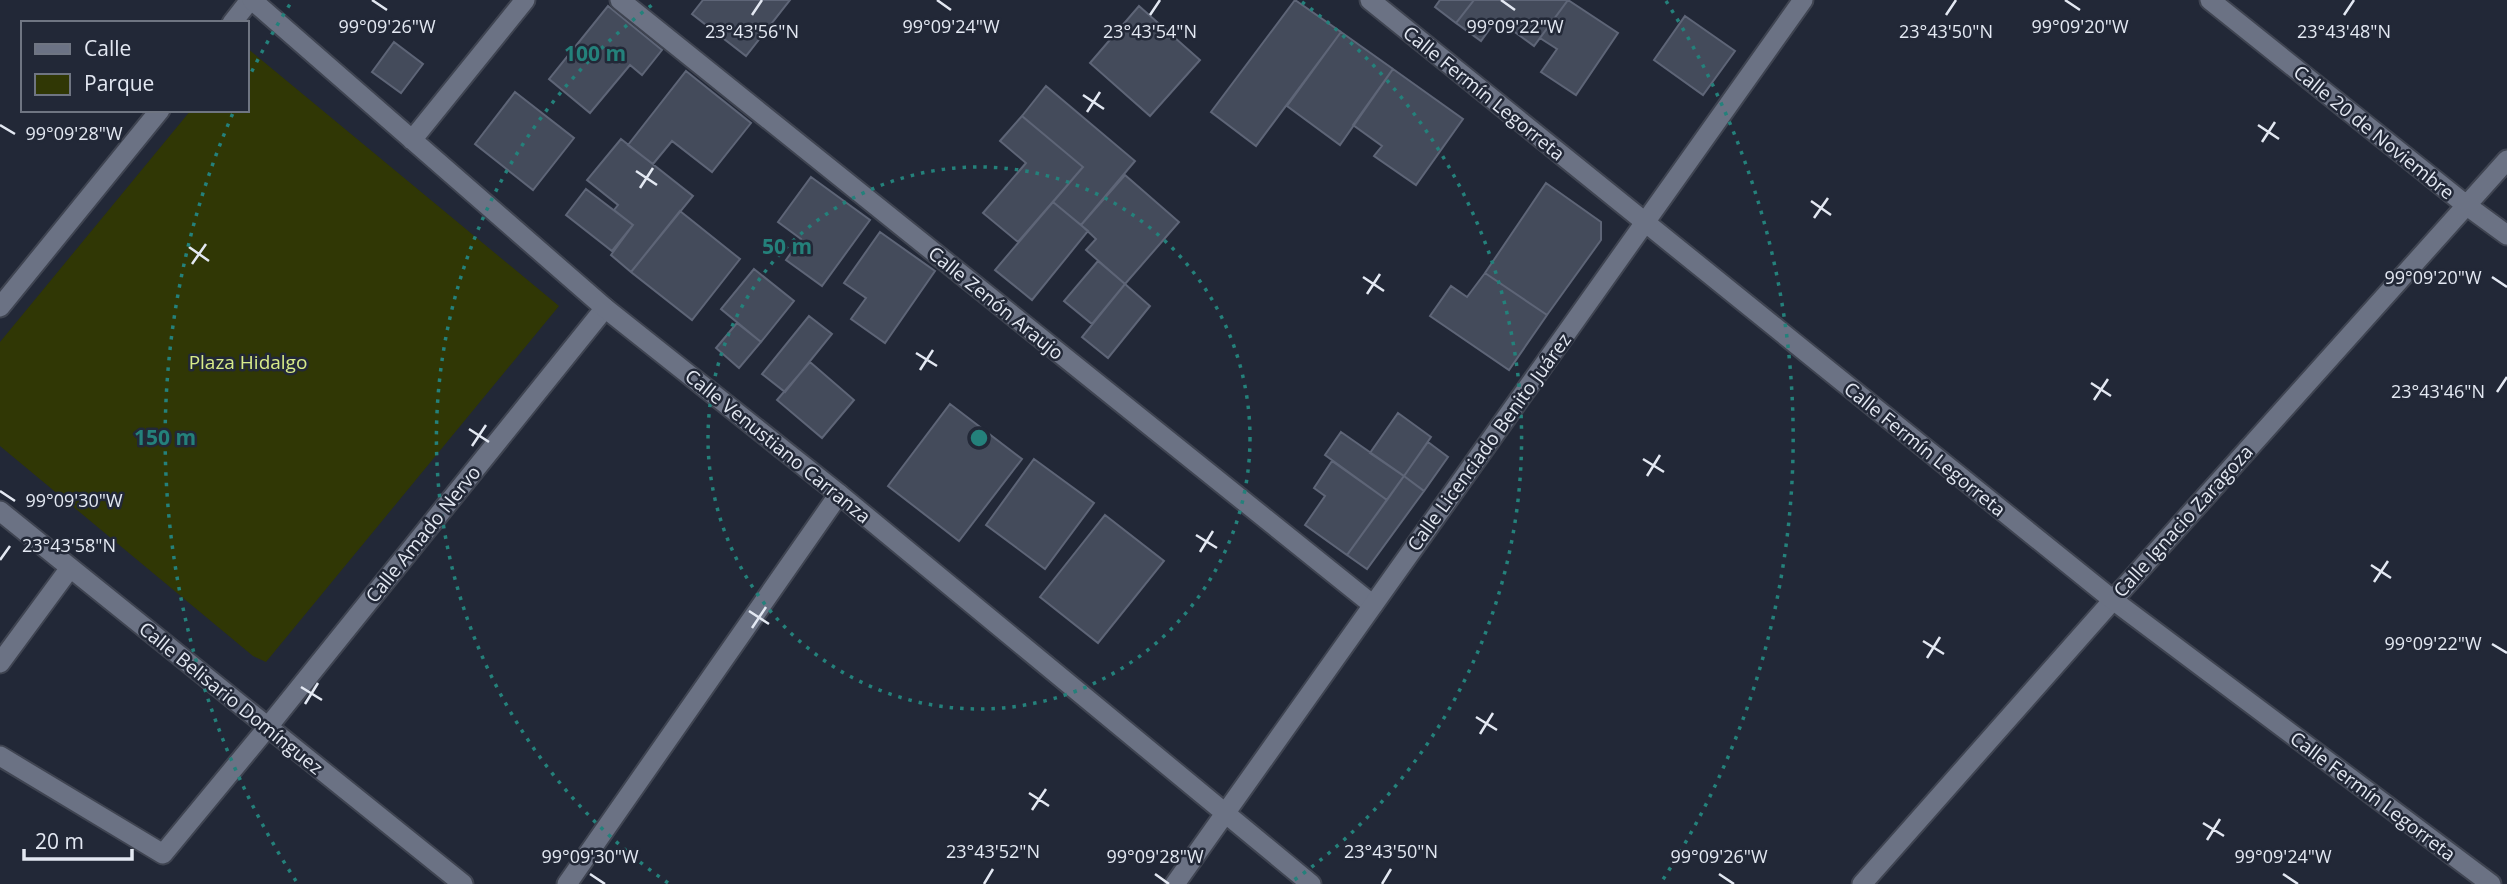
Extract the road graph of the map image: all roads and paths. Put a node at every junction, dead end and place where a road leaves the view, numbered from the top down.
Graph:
1 (251, 0) edge
2 (525, 0) edge
3 (620, 0) edge
4 (1370, 0) edge
5 (1803, 0) edge
6 (2210, 0) edge
7 (234, 21) edge
8 (158, 112) edge
9 (412, 140) junction
10 (2507, 160) edge
11 (2466, 205) junction
12 (1646, 224) junction
13 (2507, 235) edge
14 (0, 307) edge
15 (605, 308) junction
16 (839, 494) junction
17 (0, 511) edge
18 (70, 568) junction
19 (2113, 600) junction
20 (1373, 605) junction
21 (0, 663) edge
22 (267, 728) junction
23 (0, 756) edge
24 (1226, 814) junction
25 (463, 884) edge
26 (567, 884) edge
27 (1175, 884) edge
28 (1311, 884) edge
29 (1862, 884) edge
30 (2491, 884) edge

1 - 7 street
1 - 9 street, Calle Venustiano Carranza
2 - 9 street
3 - 20 street, Calle Zenón Araujo
4 - 12 street, Calle Fermín Legorreta
5 - 12 street, Calle Licenciado Benito Juárez
6 - 11 street, Calle 20 de Noviembre
8 - 14 street
9 - 15 street, Calle Venustiano Carranza
10 - 11 street, Calle Ignacio Zaragoza
11 - 13 street, Calle 20 de Noviembre
11 - 19 street, Calle Ignacio Zaragoza
12 - 19 street, Calle Fermín Legorreta
12 - 20 street, Calle Licenciado Benito Juárez
15 - 16 street, Calle Venustiano Carranza
15 - 22 street, Calle Amado Nervo
16 - 24 street, Calle Venustiano Carranza
16 - 26 street
17 - 18 street, Calle Belisario Domínguez
18 - 21 street
18 - 22 street, Calle Belisario Domínguez
19 - 29 street, Calle Ignacio Zaragoza
19 - 30 street, Calle Fermín Legorreta
20 - 24 street, Calle Licenciado Benito Juárez
22 - 23 street, Calle Amado Nervo
22 - 25 street, Calle Belisario Domínguez
24 - 27 street, Calle Licenciado Benito Juárez
24 - 28 street, Calle Venustiano Carranza

